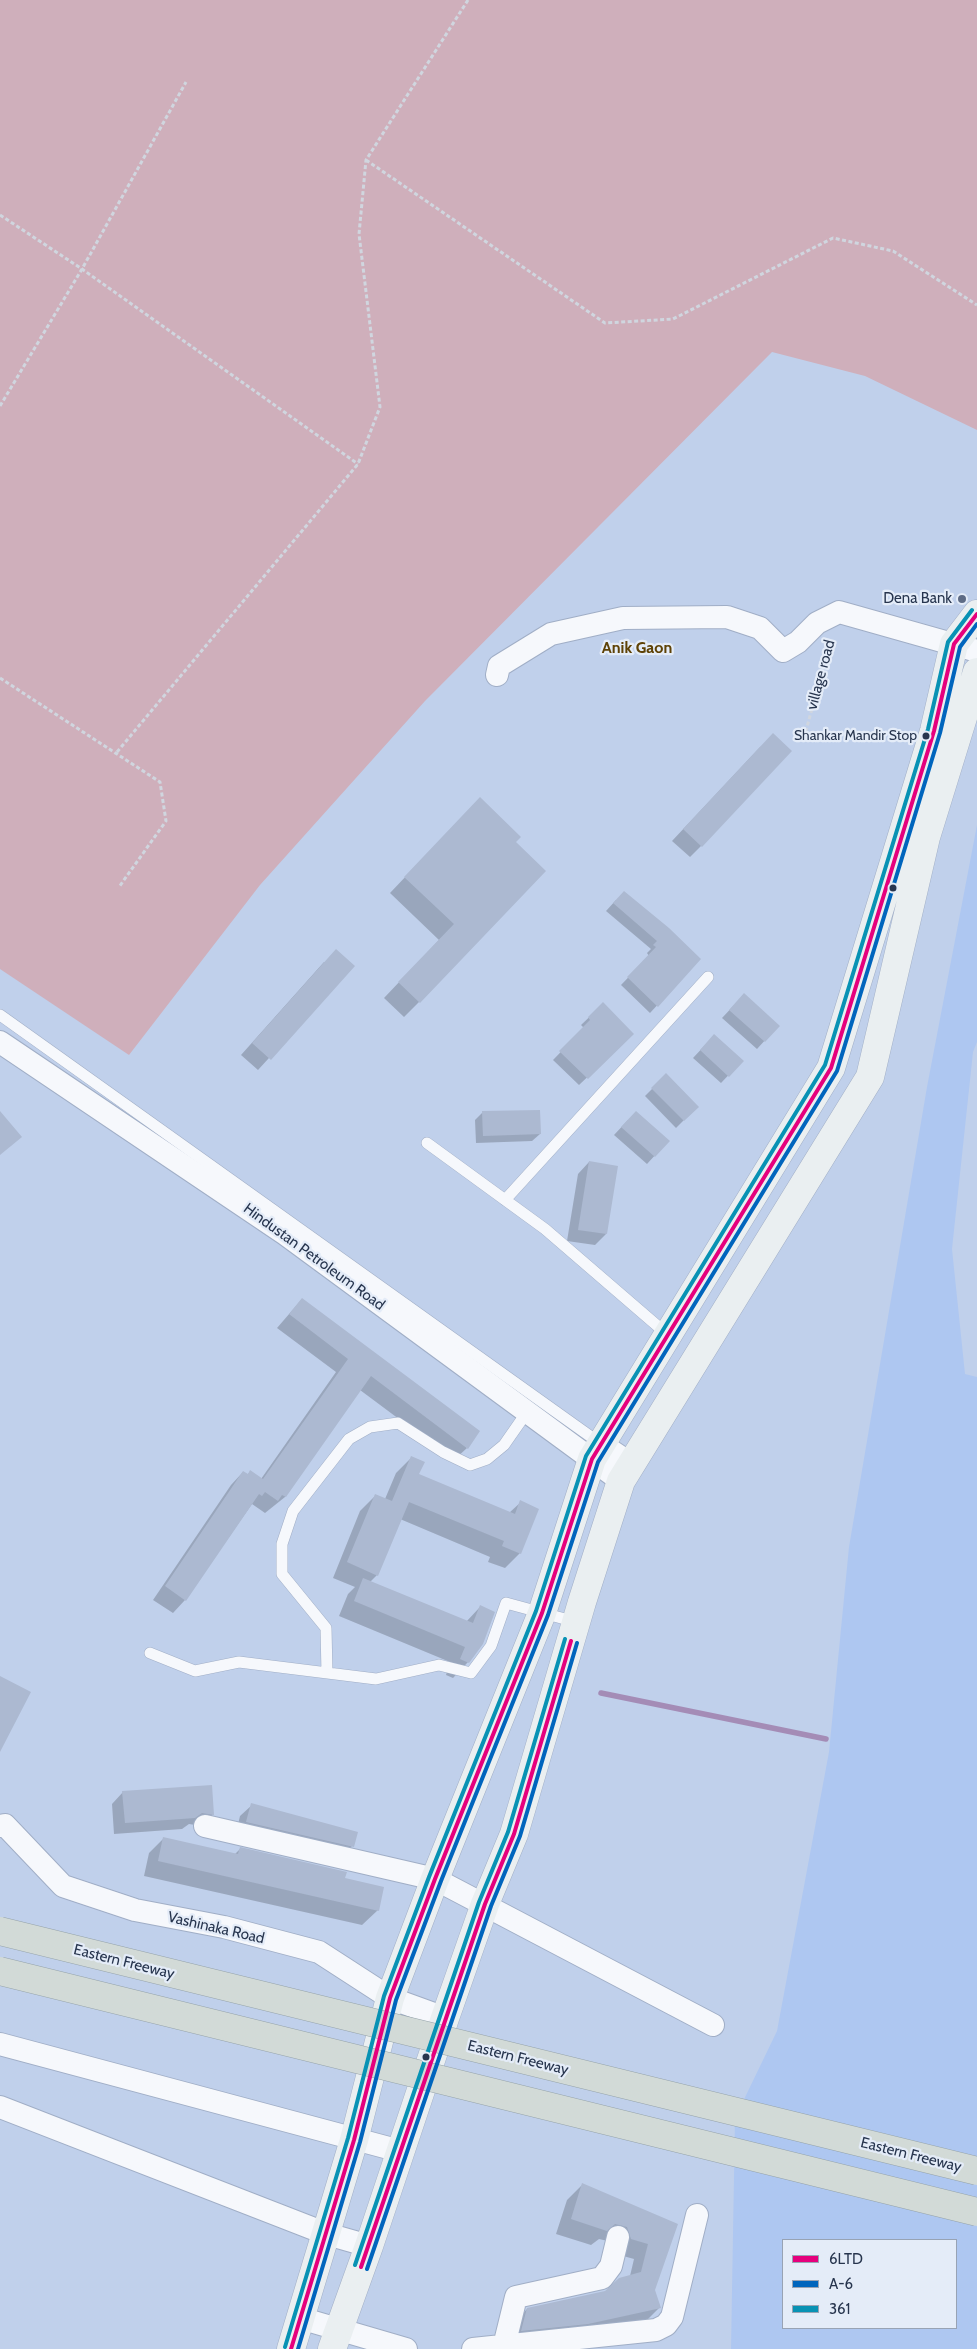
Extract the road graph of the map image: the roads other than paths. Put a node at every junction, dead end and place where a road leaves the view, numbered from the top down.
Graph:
1 (977, 614) edge
2 (965, 647) edge
3 (977, 672) edge
4 (496, 675) dead end
5 (708, 977) dead end
6 (0, 1015) edge
7 (0, 1042) edge
8 (427, 1143) dead end
9 (505, 1200) junction
10 (668, 1335) junction
11 (527, 1412) junction
12 (597, 1451) junction
13 (626, 1472) junction
14 (542, 1613) junction
15 (576, 1622) junction
16 (150, 1653) dead end
17 (327, 1673) junction
18 (2, 1820) edge
19 (205, 1826) dead end
20 (435, 1879) junction
21 (485, 1904) junction
22 (0, 1931) edge
23 (0, 1971) edge
24 (390, 1998) junction
25 (445, 2018) junction
26 (713, 2026) dead end
27 (0, 2044) edge
28 (0, 2107) edge
29 (354, 2140) junction
30 (400, 2151) junction
31 (977, 2171) edge
32 (339, 2195) junction
33 (381, 2207) junction
34 (977, 2212) edge
35 (697, 2215) dead end
36 (327, 2234) junction
37 (618, 2237) dead end
38 (369, 2246) junction
39 (300, 2318) junction
40 (335, 2339) edge
41 (504, 2346) junction
42 (291, 2349) edge
43 (406, 2349) edge
44 (473, 2349) edge

1 - 2 main road
2 - 4 street
2 - 10 main road
3 - 13 main road
5 - 9 lane
6 - 12 lane
7 - 11 street, Hindustan Petroleum Road
8 - 9 lane
9 - 10 lane
10 - 12 main road
11 - 12 street, Hindustan Petroleum Road
11 - 17 lane
12 - 13 street, Hindustan Petroleum Road
12 - 14 main road
13 - 15 main road
14 - 15 lane
14 - 17 lane
14 - 20 main road
15 - 21 main road
16 - 17 lane
18 - 24 street, Vashinaka Road
19 - 20 street
20 - 21 street
20 - 24 main road
21 - 25 main road
21 - 26 street
22 - 31 highway, Eastern Freeway, bridge
23 - 34 highway, bridge
24 - 25 street, Vashinaka Road
24 - 29 main road
25 - 30 main road
27 - 29 street
28 - 36 street
29 - 30 street
29 - 32 main road
30 - 33 main road
32 - 33 main road
32 - 36 main road
33 - 38 main road
35 - 41 street
36 - 38 street
36 - 39 main road
37 - 41 street
38 - 40 main road
39 - 40 street
39 - 42 main road
40 - 43 street
41 - 44 street

